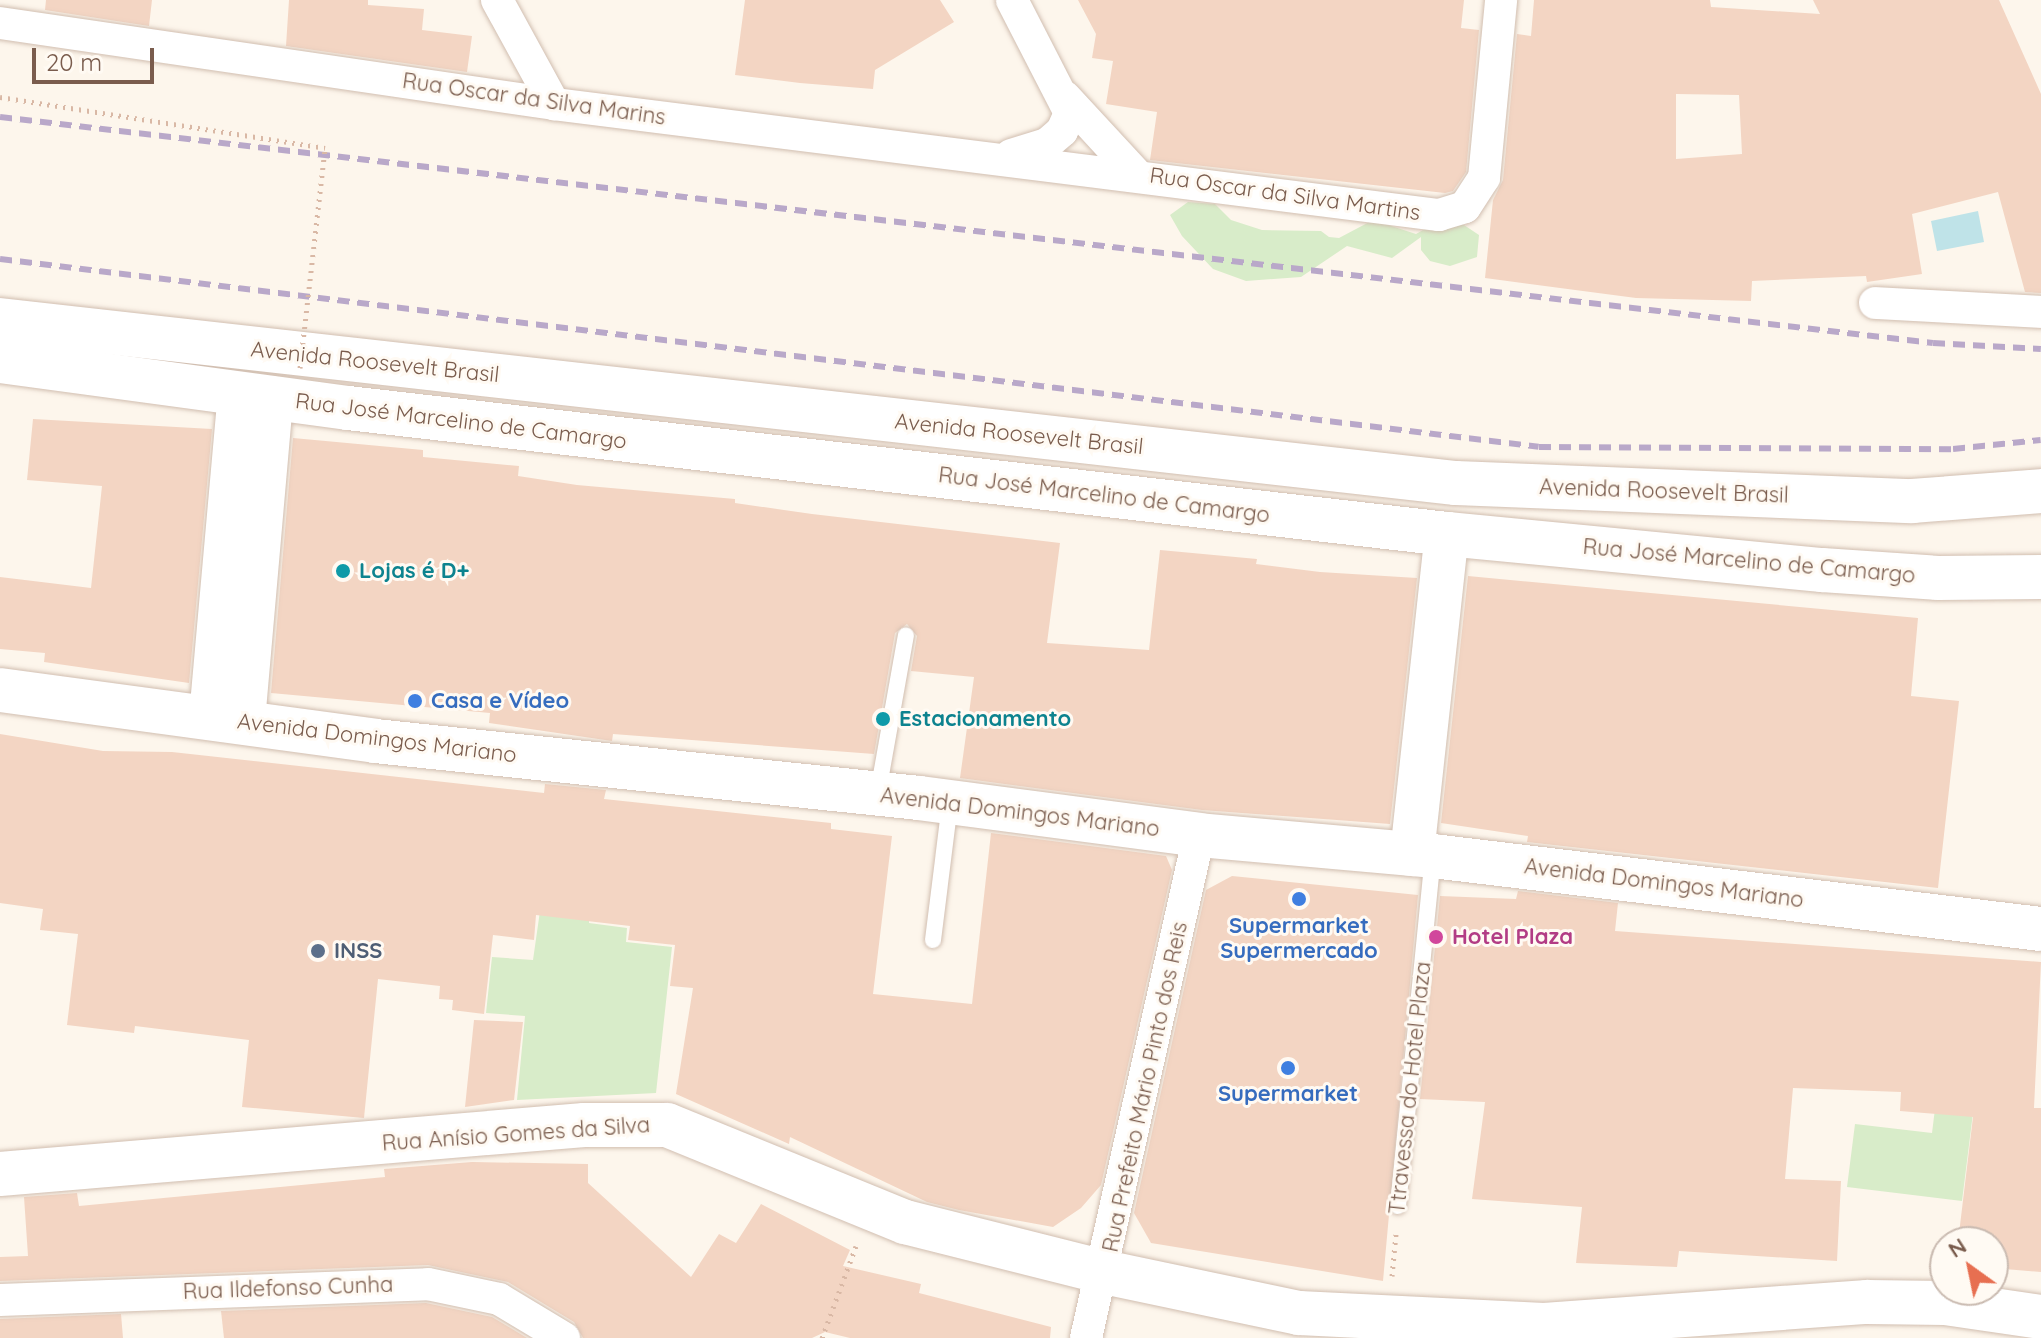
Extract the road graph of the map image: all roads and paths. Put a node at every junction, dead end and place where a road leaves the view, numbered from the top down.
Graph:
1 (497, 0) edge
2 (1012, 0) edge
3 (1501, 0) edge
4 (0, 23) edge
5 (0, 97) edge
6 (1065, 97) junction
7 (554, 104) junction
8 (1000, 157) junction
9 (1068, 165) joint
10 (1136, 174) junction
11 (1875, 303) dead end
12 (2041, 312) edge
13 (0, 320) edge
14 (0, 361) edge
15 (0, 380) edge
16 (170, 386) junction
17 (270, 387) junction
18 (2041, 491) edge
19 (1447, 534) junction
20 (2041, 577) edge
21 (906, 635) dead end
22 (0, 690) edge
23 (227, 719) junction
24 (878, 793) junction
25 (950, 802) junction
26 (1199, 835) junction
27 (1423, 855) junction
28 (2041, 929) edge
29 (933, 940) dead end
30 (0, 1174) edge
31 (1398, 1206) joint
32 (868, 1207) junction
33 (1104, 1272) junction
34 (0, 1300) edge
35 (2041, 1317) edge
36 (1388, 1321) junction
37 (564, 1338) edge
38 (822, 1338) edge
39 (1086, 1338) edge

1 - 7 street
2 - 6 street
3 - 10 street, Rua Oscar da Silva Martins
4 - 7 street, Rua Oscar da Silva Marins
5 - 17 path, bridge
6 - 8 street
6 - 10 street
7 - 8 street, Rua Oscar da Silva Marins
8 - 9 street, Rua Oscar da Silva Marins
9 - 10 street, Rua Oscar da Silva Martins
11 - 12 street
13 - 18 main road, Avenida Roosevelt Brasil
14 - 16 main road, Rua José Marcelino de Camargo
15 - 16 main road, Rua José Marcelino de Camargo
16 - 17 main road, Rua José Marcelino de Camargo
17 - 19 main road, Rua José Marcelino de Camargo
17 - 23 main road
19 - 20 main road, Rua José Marcelino de Camargo
19 - 27 main road
21 - 24 lane
22 - 23 main road, Avenida Domingos Mariano
23 - 24 main road, Avenida Domingos Mariano
24 - 25 main road, Avenida Domingos Mariano
25 - 26 main road, Avenida Domingos Mariano
25 - 29 lane
26 - 27 main road, Avenida Domingos Mariano
26 - 33 street, Rua Prefeito Mário Pinto dos Reis
27 - 28 main road, Avenida Domingos Mariano
27 - 31 lane, Ttravessa do Hotel Plaza
30 - 32 main road, Rua Anísio Gomes da Silva
31 - 36 path, Ttravessa do Hotel Plaza
32 - 33 main road, Rua Anísio Gomes da Silva
32 - 38 path
33 - 36 main road, Rua Anísio Gomes da Silva
33 - 39 street, Rua Prefeito Mário Pinto dos Reis
34 - 37 street, Rua Ildefonso Cunha
35 - 36 main road, Rua Anísio Gomes da Silva

